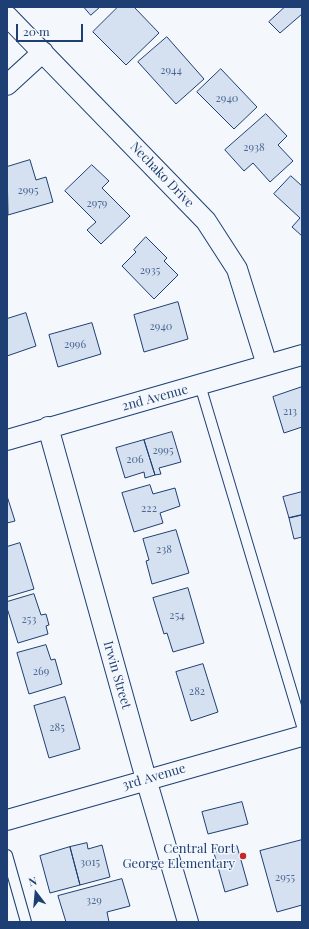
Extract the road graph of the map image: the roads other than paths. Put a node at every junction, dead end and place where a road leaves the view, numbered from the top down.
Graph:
1 (7, 16) edge
2 (43, 52) junction
3 (7, 84) edge
4 (302, 355) edge
5 (267, 365) junction
6 (200, 385) junction
7 (48, 427) junction
8 (7, 440) edge
9 (302, 726) edge
10 (302, 736) edge
11 (146, 779) junction
12 (7, 820) edge
13 (7, 855) edge
14 (26, 922) edge
15 (188, 922) edge

1 - 2 street, Nechako Drive
2 - 3 street
2 - 5 street, Nechako Drive
4 - 5 street, 2nd Avenue
5 - 6 street, 2nd Avenue
6 - 7 street, 2nd Avenue
6 - 9 lane
7 - 8 street, 2nd Avenue
7 - 11 street, Irwin Street
10 - 11 street, 3rd Avenue
11 - 12 street, 3rd Avenue
11 - 15 street, Irwin Street
13 - 14 lane

